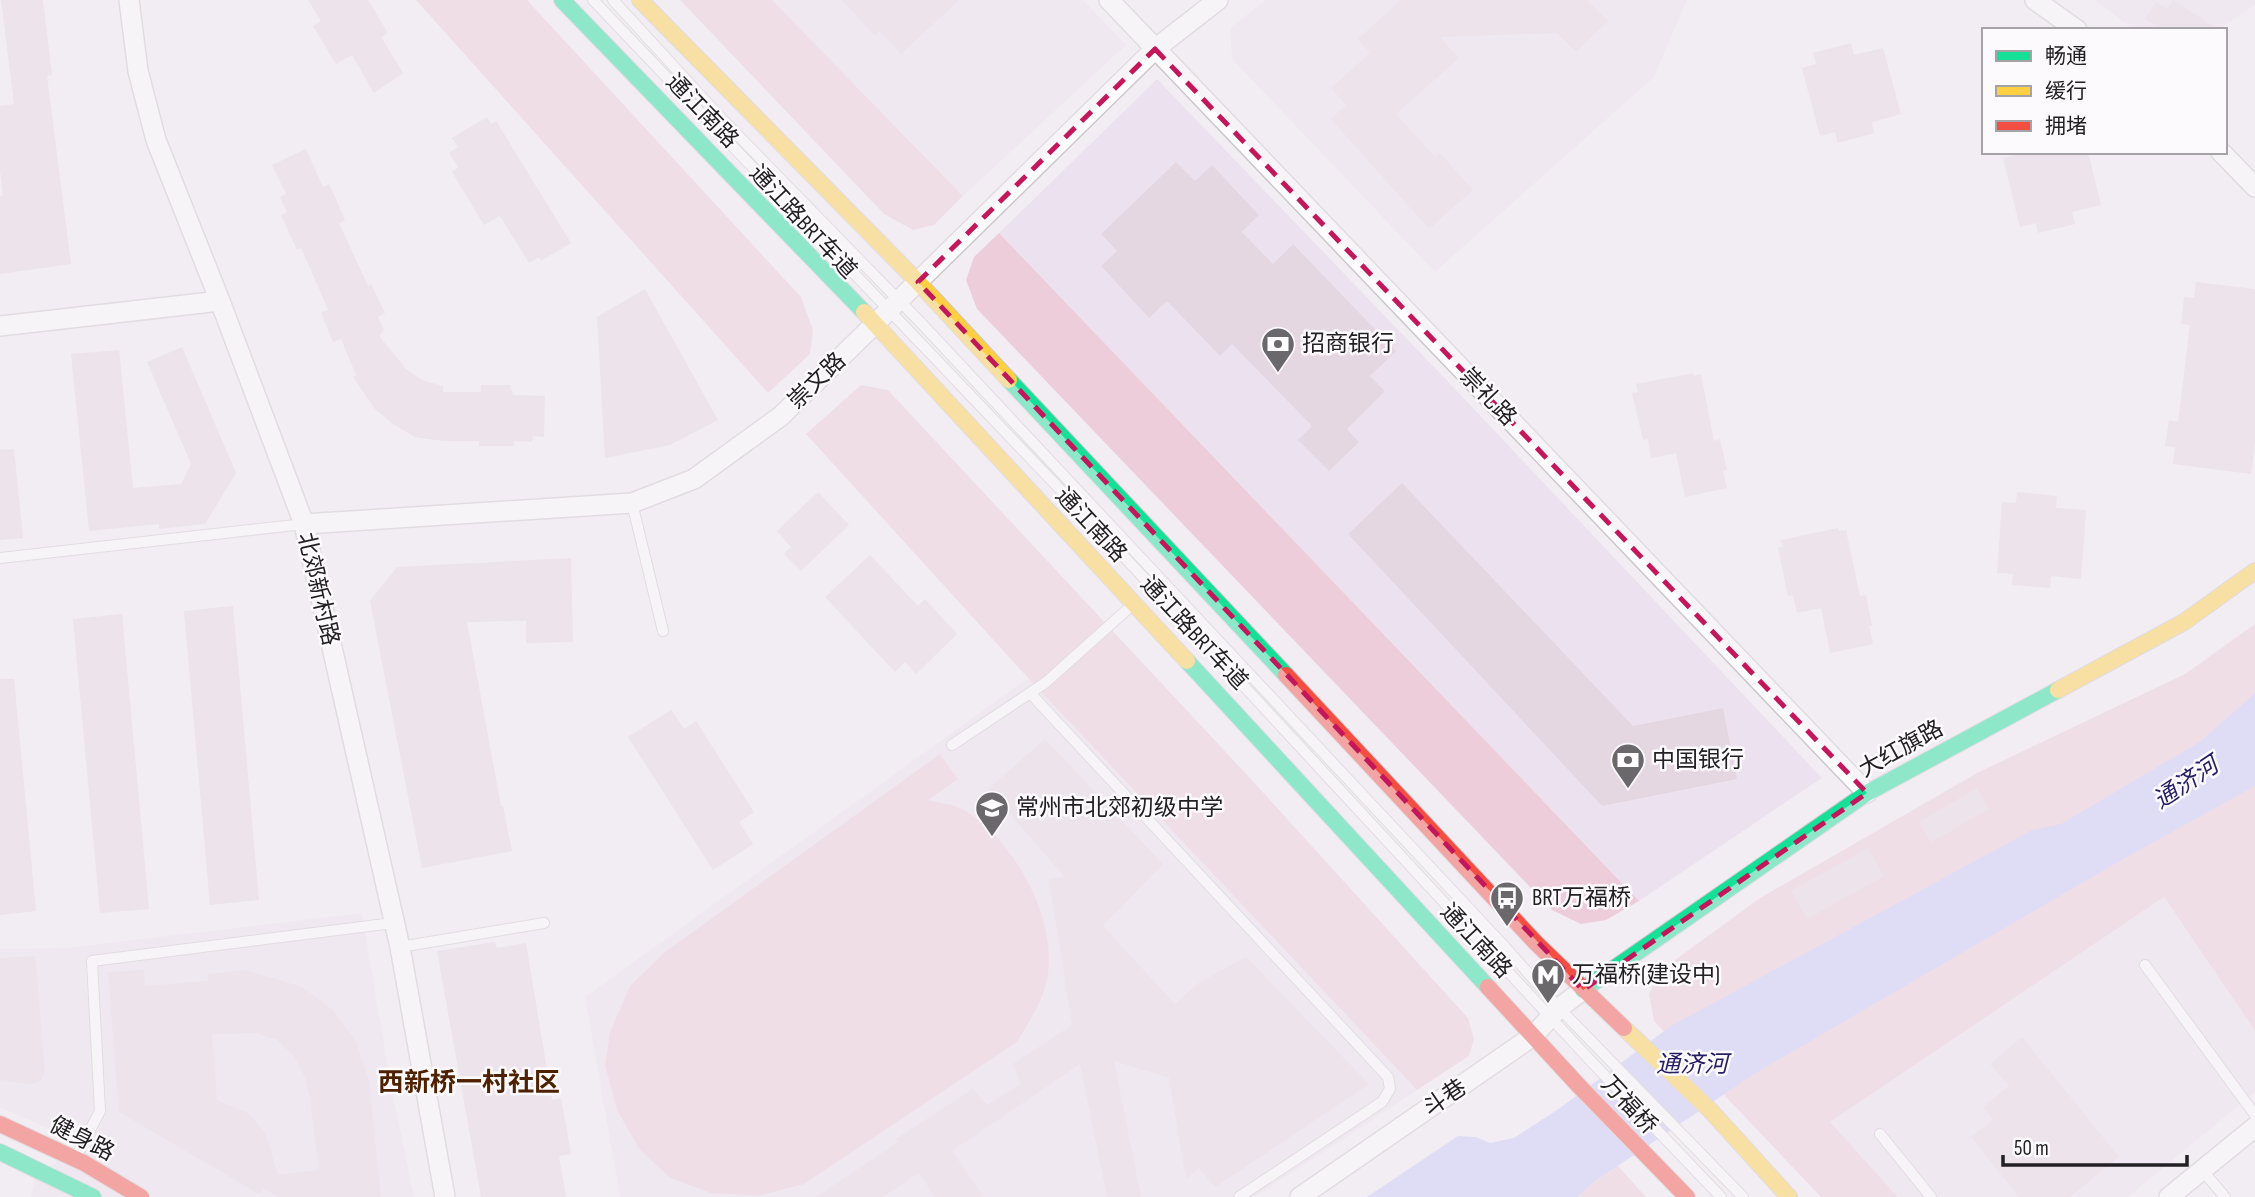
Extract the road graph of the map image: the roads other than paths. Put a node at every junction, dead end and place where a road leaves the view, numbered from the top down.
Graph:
1 (130, 0) edge
2 (562, 0) edge
3 (593, 0) edge
4 (613, 0) edge
5 (640, 0) edge
6 (1109, 0) edge
7 (1218, 0) edge
8 (2035, 0) edge
9 (2074, 28) edge
10 (1155, 49) junction
11 (2223, 154) edge
12 (2255, 187) edge
13 (918, 282) junction
14 (220, 301) junction
15 (888, 312) junction
16 (0, 326) edge
17 (632, 503) junction
18 (304, 524) junction
19 (0, 558) edge
20 (2255, 571) edge
21 (1133, 604) junction
22 (663, 631) dead end
23 (1030, 693) junction
24 (953, 745) dead end
25 (1867, 793) junction
26 (393, 923) junction
27 (544, 923) dead end
28 (400, 947) junction
29 (2146, 965) dead end
30 (1583, 990) junction
31 (1554, 1013) junction
32 (1533, 1036) junction
33 (1598, 1048) joint
34 (1588, 1058) joint
35 (1579, 1086) joint
36 (2255, 1115) edge
37 (0, 1124) edge
38 (2255, 1127) edge
39 (1880, 1134) dead end
40 (0, 1152) edge
41 (75, 1159) junction
42 (2202, 1170) junction
43 (93, 1197) edge
44 (141, 1197) edge
45 (444, 1197) edge
46 (1239, 1197) edge
47 (1300, 1197) edge
48 (1687, 1197) edge
49 (1721, 1197) edge
50 (1743, 1197) edge
51 (1789, 1197) edge
52 (1931, 1197) edge
53 (2169, 1197) edge
54 (2225, 1197) edge

1 - 14 street, 北郊新村路
2 - 15 main road, 通江南路
3 - 15 lane, 通江路BRT车道
4 - 15 lane, 通江路BRT车道
5 - 13 main road, 通江南路
6 - 10 street, 崇礼路
7 - 10 street, 崇文路
8 - 9 street
10 - 13 street, 崇文路
10 - 25 street, 崇礼路
11 - 12 street
13 - 15 street, 崇文路
13 - 30 main road, 通江南路
14 - 16 street
14 - 18 street, 北郊新村路
15 - 17 street, 崇文路
15 - 21 main road, 通江南路
15 - 31 lane, 通江路BRT车道
15 - 31 lane, 通江路BRT车道
17 - 18 street, 崇文路
17 - 22 lane
18 - 19 lane
18 - 26 street, 北郊新村路
20 - 25 main road, 大红旗路
21 - 23 lane
21 - 32 main road, 通江南路
23 - 24 lane
23 - 46 lane
25 - 30 main road, 大红旗路
26 - 28 street, 北郊新村路
26 - 41 lane
27 - 28 lane
28 - 45 street, 北郊新村路
29 - 36 lane
30 - 31 street, 斗巷
30 - 51 main road, 通江南路
31 - 32 street, 斗巷
31 - 33 lane, 通江路BRT车道
31 - 34 lane, 通江路BRT车道
32 - 35 main road, 通江南路
32 - 47 street, 斗巷
33 - 50 lane, 万福桥
34 - 49 lane, 万福桥
35 - 48 main road, 万福桥
37 - 41 main road, 健身路
38 - 42 street
39 - 52 lane
40 - 43 main road, 健身路
41 - 44 main road, 健身路
42 - 53 street
42 - 54 lane

